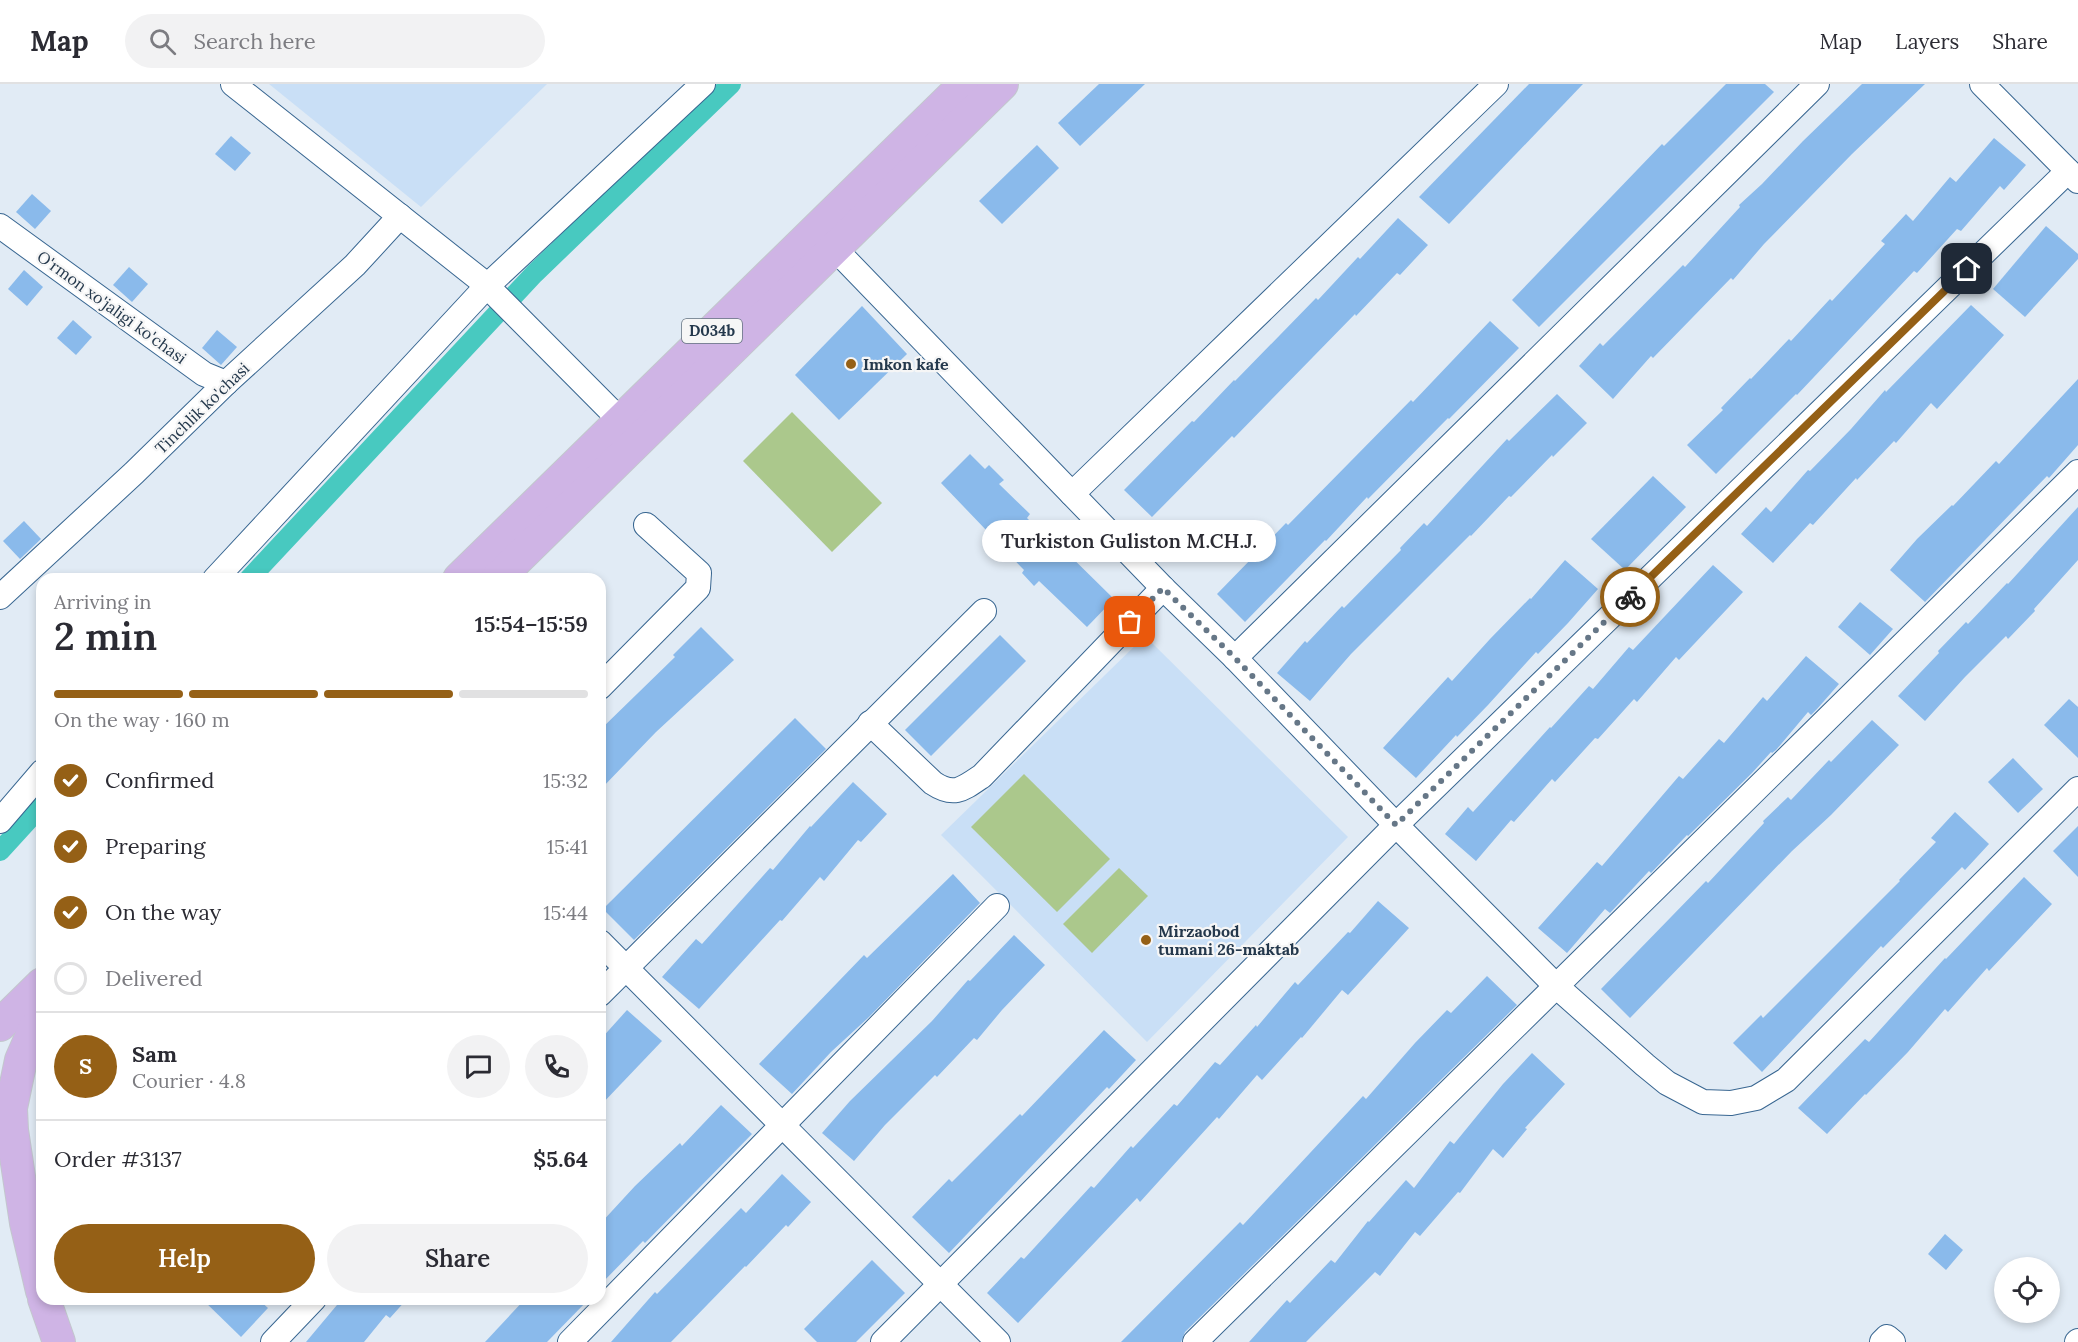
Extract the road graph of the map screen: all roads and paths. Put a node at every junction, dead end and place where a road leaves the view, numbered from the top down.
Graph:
1 (233, 84) edge
2 (703, 84) edge
3 (964, 84) edge
4 (1002, 84) edge
5 (1496, 84) edge
6 (1817, 84) edge
7 (1982, 84) edge
8 (2073, 176) edge
9 (400, 216) junction
10 (0, 226) edge
11 (835, 249) junction
12 (488, 286) junction
13 (226, 383) junction
14 (621, 421) junction
15 (2078, 472) edge
16 (1072, 494) junction
17 (646, 525) dead end
18 (221, 573) edge
19 (481, 573) edge
20 (481, 573) edge
21 (1163, 588) junction
22 (0, 597) edge
23 (984, 611) dead end
24 (1235, 658) junction
25 (606, 681) edge
26 (870, 723) junction
27 (36, 779) edge
28 (2078, 789) edge
29 (0, 820) edge
30 (1396, 825) junction
31 (997, 906) dead end
32 (606, 948) edge
33 (626, 967) junction
34 (1556, 986) junction
35 (606, 988) edge
36 (36, 993) edge
37 (17, 1020) edge
38 (0, 1063) edge
39 (783, 1124) junction
40 (36, 1266) edge
41 (940, 1283) junction
42 (46, 1305) edge
43 (308, 1305) edge
44 (59, 1342) edge
45 (273, 1342) edge
46 (570, 1342) edge
47 (883, 1342) edge
48 (998, 1342) edge
49 (1195, 1342) edge
50 (1882, 1342) edge
51 (1893, 1342) edge

1 - 9 street
2 - 12 street
3 - 14 main road, D034b
4 - 11 main road, D034b
5 - 16 street
6 - 24 street
7 - 8 street
8 - 30 street
9 - 12 street
9 - 13 street, Tinchlik ko'chasi
10 - 13 street, O'rmon xo'jaligi ko'chasi
11 - 16 street
11 - 20 main road, D034b
12 - 14 street
12 - 18 street
13 - 22 street, Tinchlik ko'chasi
14 - 19 main road, D034b
15 - 34 street
16 - 21 street
17 - 25 street
21 - 24 street
21 - 26 street
23 - 26 street
24 - 30 street
26 - 33 street
27 - 29 street
28 - 34 street
30 - 34 street
30 - 41 street
31 - 39 street
32 - 33 street
33 - 35 street
33 - 39 street
34 - 49 street
36 - 37 main road
37 - 38 main road
37 - 40 main road
39 - 41 street
39 - 46 street
41 - 47 street
41 - 48 street
42 - 44 main road
43 - 45 street
50 - 51 street

